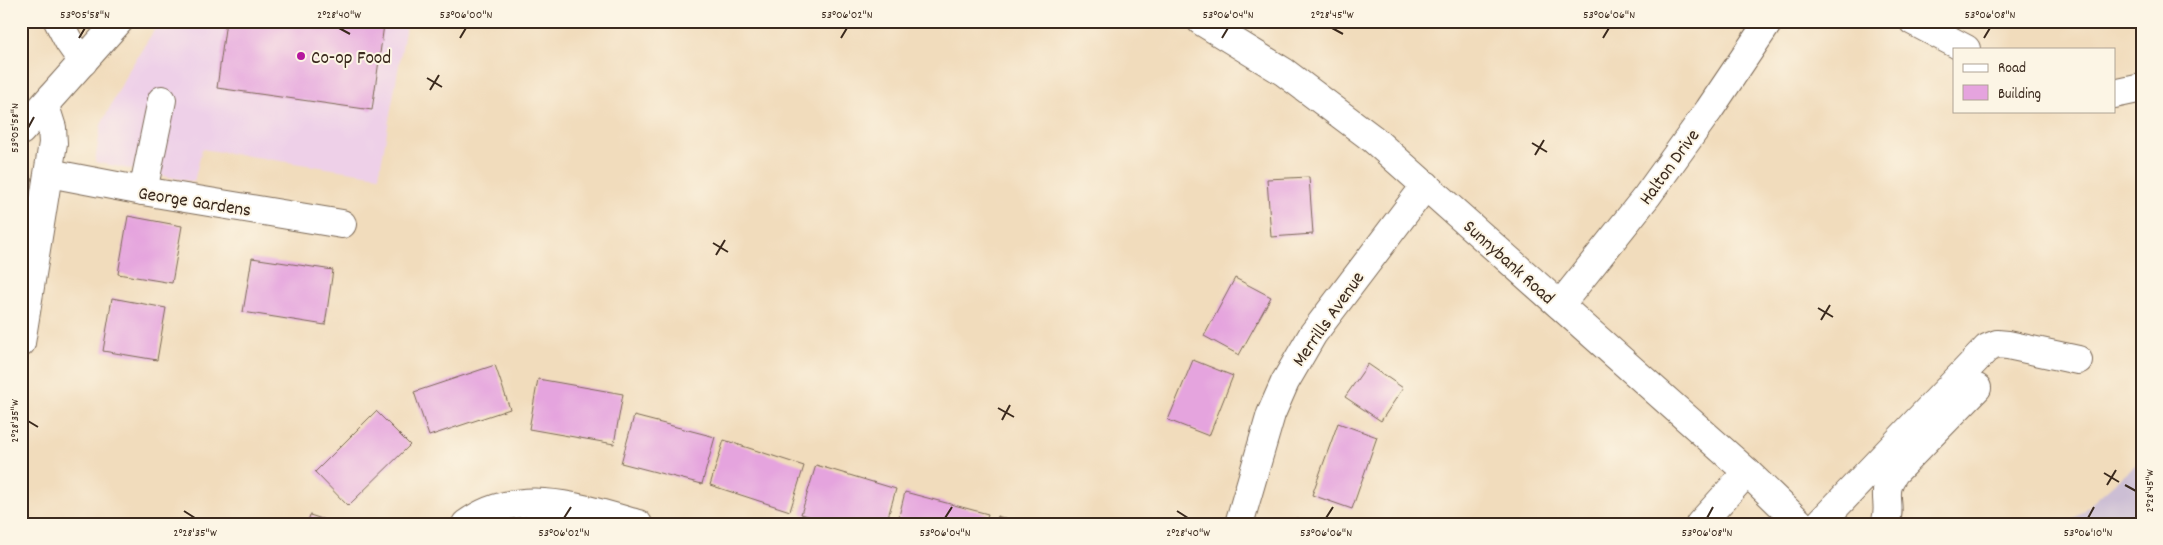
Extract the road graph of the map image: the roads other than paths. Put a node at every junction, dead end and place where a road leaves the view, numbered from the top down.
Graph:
1 (58, 21) edge
2 (119, 21) edge
3 (1201, 21) edge
4 (1769, 21) edge
5 (1913, 21) edge
6 (1964, 48) edge
7 (83, 62) junction
8 (2142, 88) edge
9 (2116, 94) edge
10 (162, 100) dead end
11 (46, 106) junction
12 (21, 131) edge
13 (49, 173) junction
14 (1426, 185) junction
15 (143, 191) junction
16 (342, 224) dead end
17 (1560, 305) junction
18 (21, 343) edge
19 (2078, 360) dead end
20 (1976, 388) dead end
21 (1747, 472) junction
22 (466, 524) edge
23 (638, 524) edge
24 (1239, 524) edge
25 (1700, 524) edge
26 (1801, 524) edge
27 (1820, 524) edge
28 (1885, 524) edge

1 - 7 street
2 - 7 street
3 - 14 street, Sunnybank Road
4 - 17 street, Halton Drive
5 - 6 street
7 - 11 street
8 - 9 street
10 - 15 street
11 - 12 street
11 - 13 street
13 - 15 street, George Gardens
13 - 18 street
14 - 17 street, Sunnybank Road
14 - 24 street, Merrills Avenue
15 - 16 street, George Gardens
17 - 21 street, Sunnybank Road
19 - 27 street
20 - 28 street
21 - 25 street
21 - 26 street, Sunnybank Road
22 - 23 street

